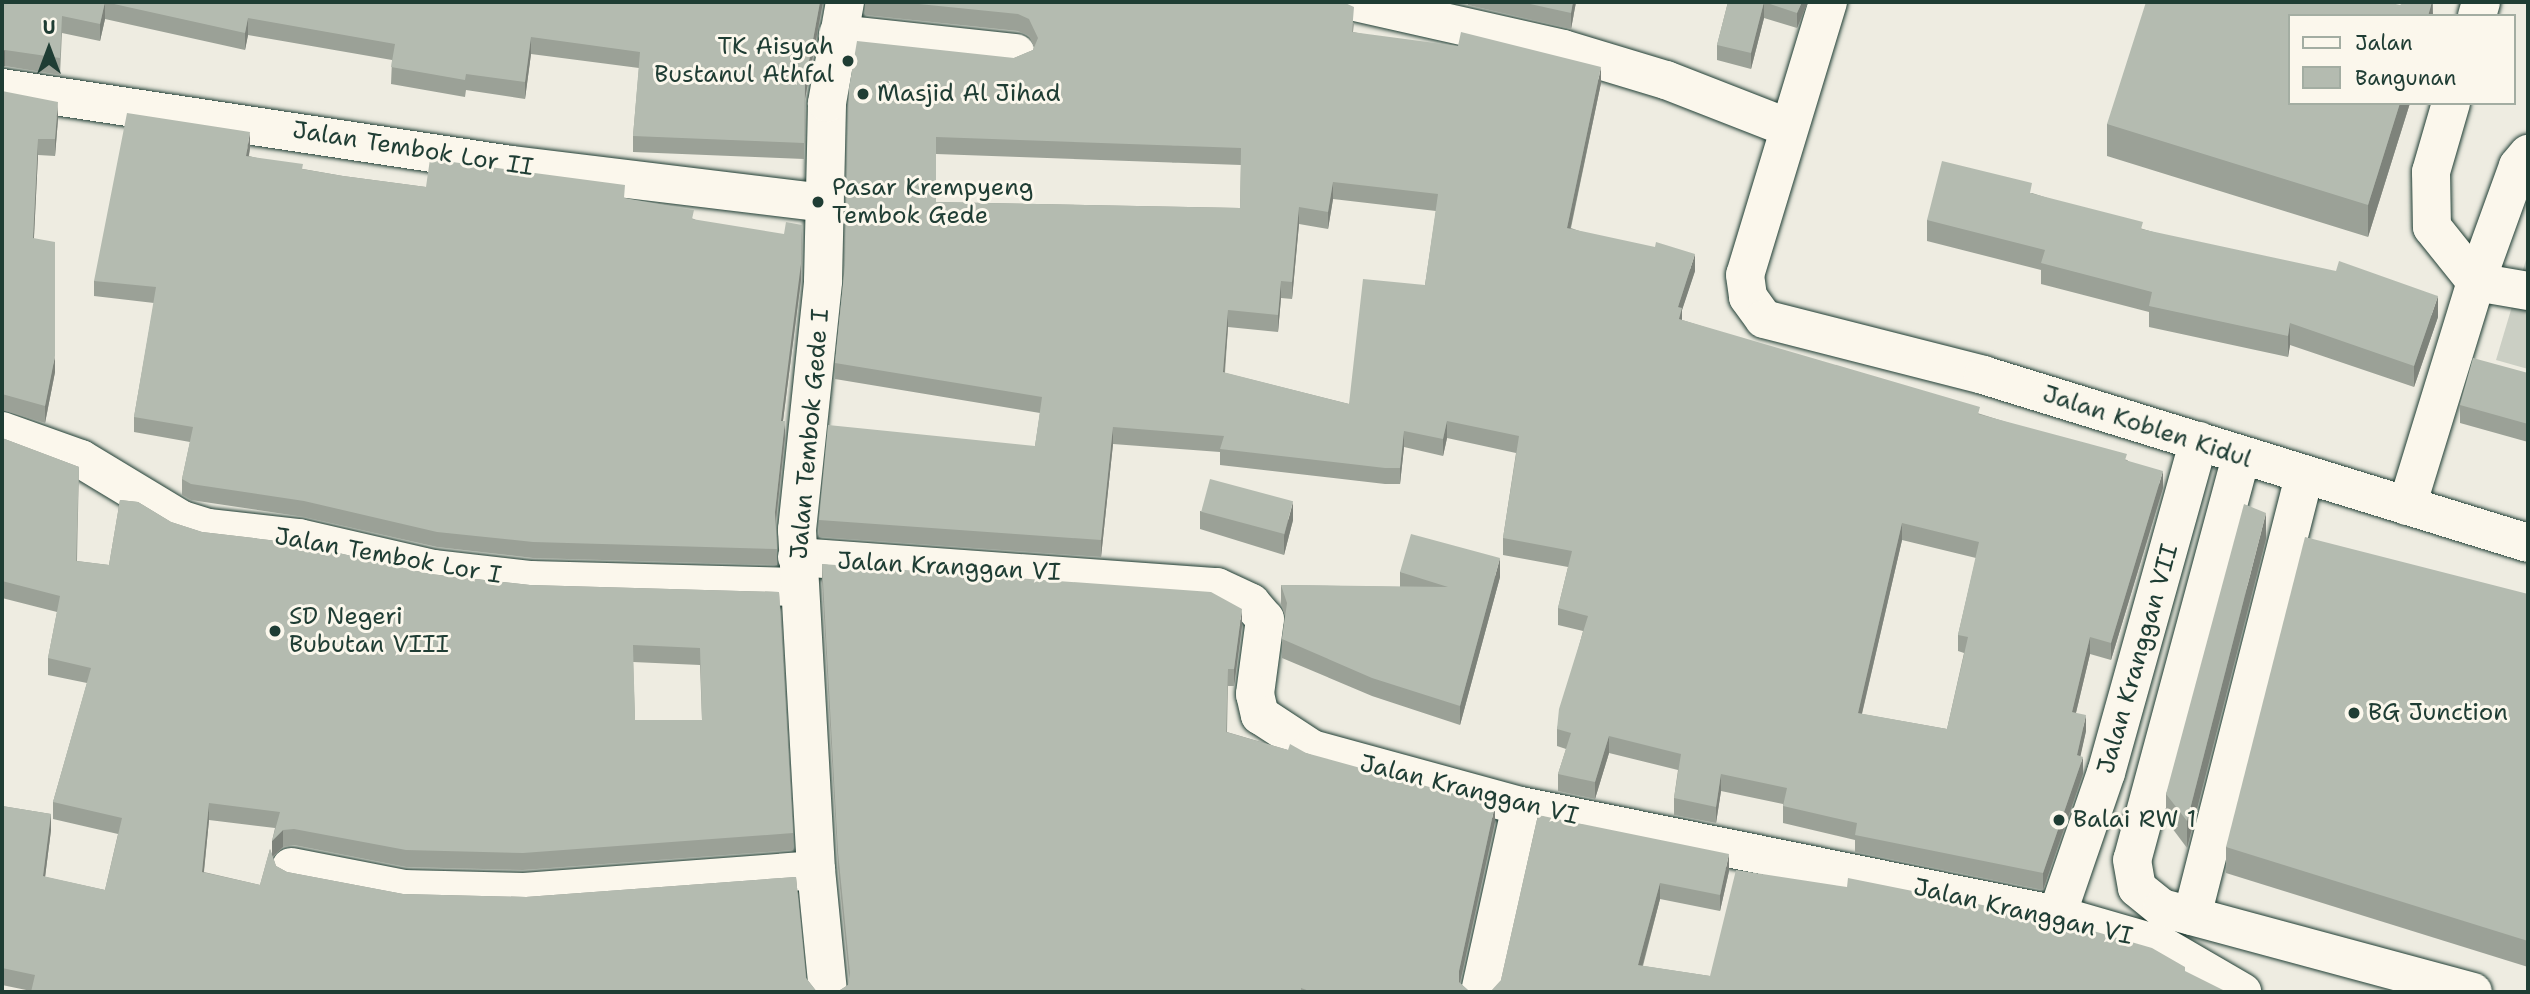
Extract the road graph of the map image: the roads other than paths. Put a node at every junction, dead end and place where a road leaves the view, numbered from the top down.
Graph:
1 (1355, 2) edge
2 (1828, 2) edge
3 (841, 18) edge
4 (1016, 53) dead end
5 (2, 88) edge
6 (2450, 105) edge
7 (1789, 128) junction
8 (2528, 154) edge
9 (825, 203) junction
10 (2476, 282) junction
11 (2528, 291) edge
12 (2, 431) edge
13 (2199, 441) junction
14 (2241, 457) junction
15 (2304, 478) junction
16 (2407, 506) junction
17 (2528, 544) edge
18 (797, 572) junction
19 (1521, 806) junction
20 (291, 867) dead end
21 (816, 870) junction
22 (2057, 915) junction
23 (2192, 916) junction
24 (828, 992) edge
25 (1480, 992) edge
26 (2242, 992) edge
27 (2473, 992) edge

1 - 7 street
2 - 7 street
3 - 4 street
3 - 9 street, Jalan Tembok Gede I
5 - 9 street, Jalan Tembok Lor II
6 - 10 street
7 - 13 street, Jalan Koblen Kidul
8 - 10 street
9 - 18 street, Jalan Tembok Gede I
10 - 11 street
10 - 16 street
12 - 18 street, Jalan Tembok Lor I
13 - 14 street, Jalan Koblen Kidul
13 - 22 street, Jalan Kranggan VII
14 - 15 street, Jalan Koblen Kidul
14 - 23 street
15 - 16 street, Jalan Koblen Kidul
15 - 23 street
16 - 17 street, Jalan Koblen Kidul
18 - 19 street, Jalan Kranggan VI
18 - 21 street, Jalan Tembok Gede I
19 - 22 street, Jalan Kranggan VI
19 - 25 street
20 - 21 street
21 - 24 street, Jalan Tembok Gede I
22 - 26 street, Jalan Kranggan VI
23 - 27 street

